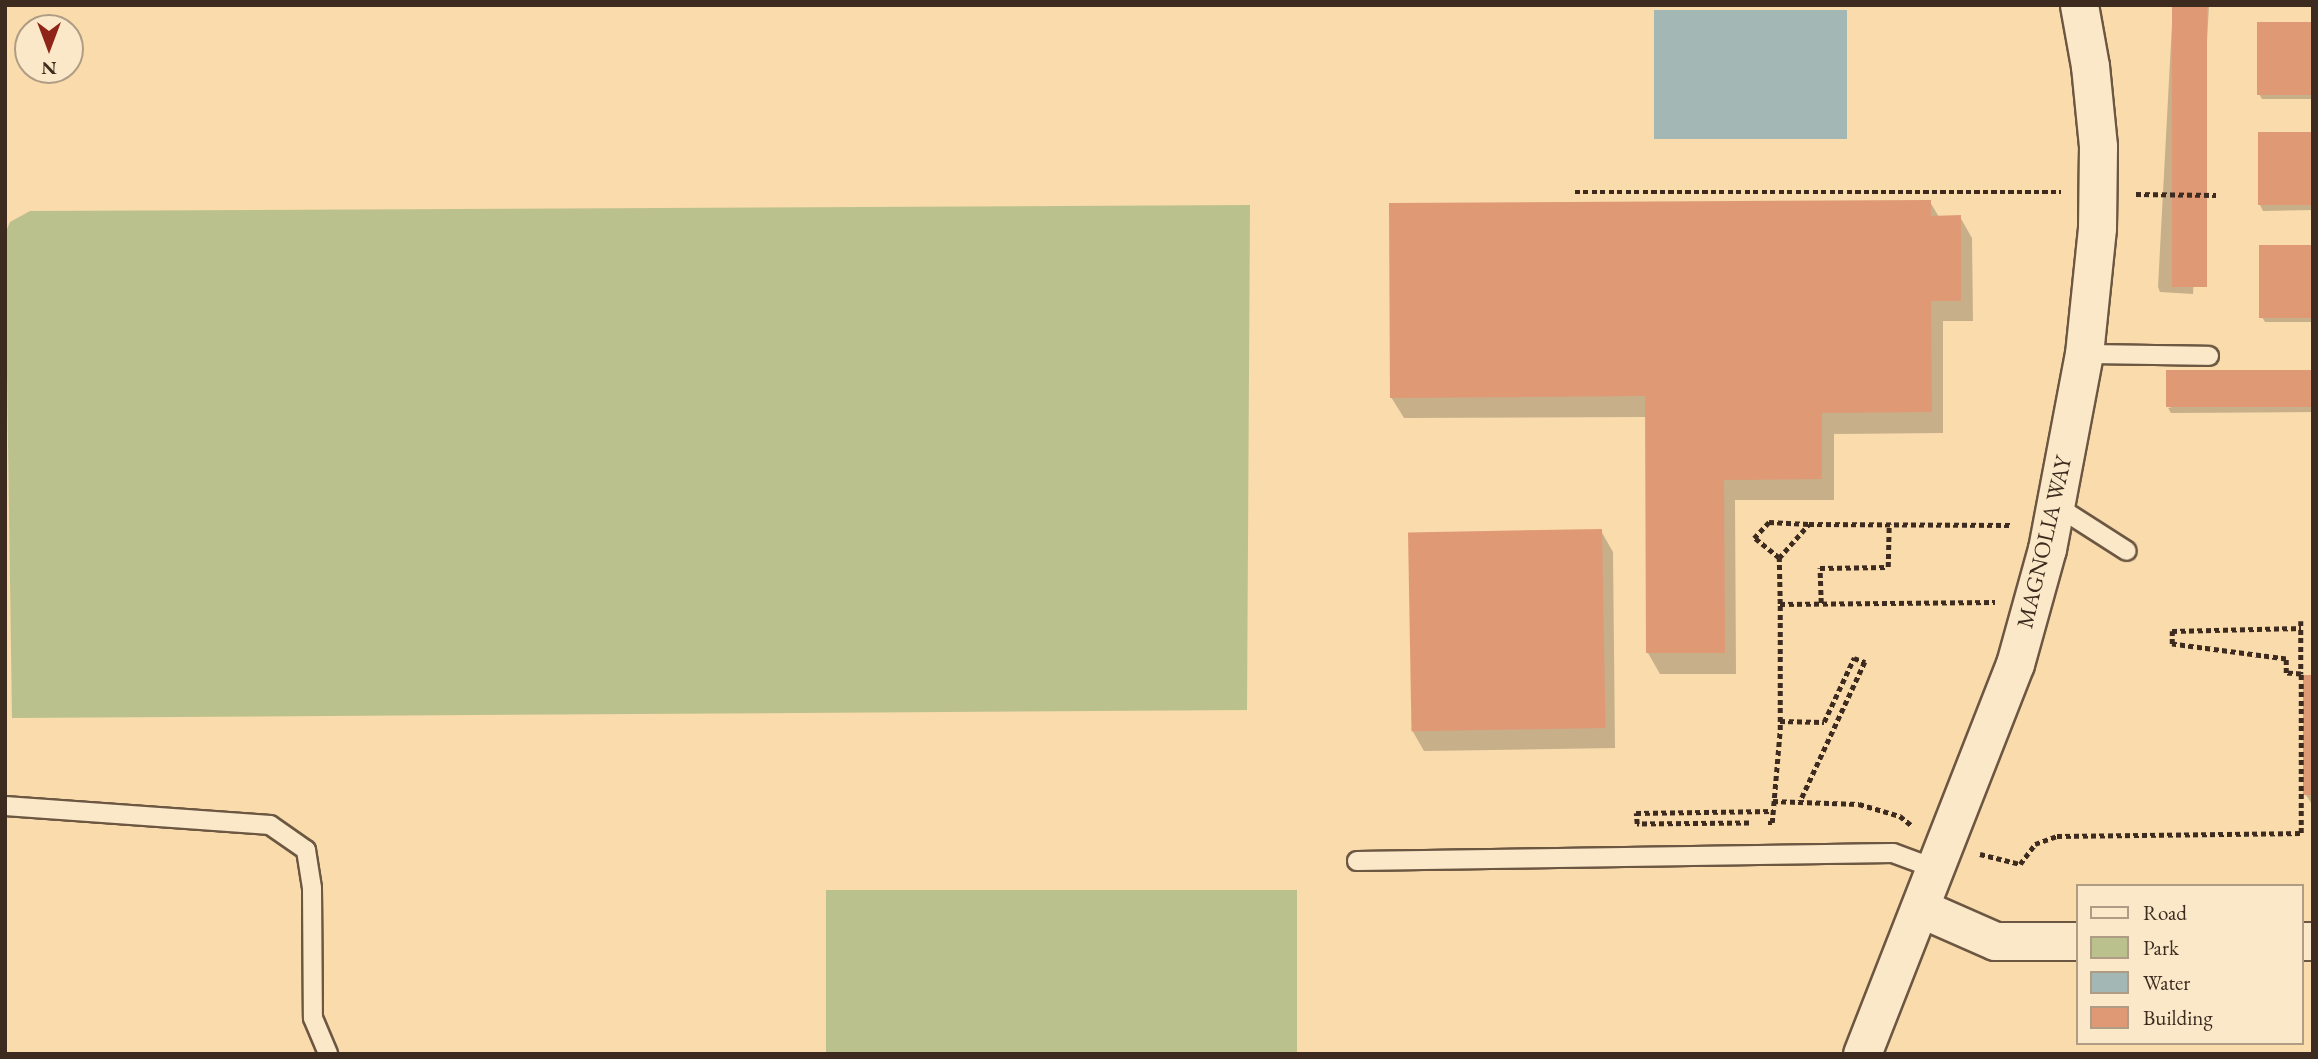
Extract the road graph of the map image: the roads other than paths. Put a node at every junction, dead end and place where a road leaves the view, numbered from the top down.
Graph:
1 (2079, 5) edge
2 (2084, 354) junction
3 (2209, 356) dead end
4 (2055, 505) junction
5 (2127, 551) dead end
6 (5, 806) edge
7 (1941, 855) junction
8 (1357, 861) dead end
9 (1920, 908) junction
10 (2076, 941) edge
11 (328, 1054) edge
12 (1863, 1054) edge

1 - 2 street, MAGNOLIA WAY
2 - 3 lane
2 - 4 street, MAGNOLIA WAY
4 - 5 lane
4 - 7 street, MAGNOLIA WAY
6 - 11 lane
7 - 8 lane
7 - 9 street, MAGNOLIA WAY
9 - 10 street
9 - 12 street, MAGNOLIA WAY

